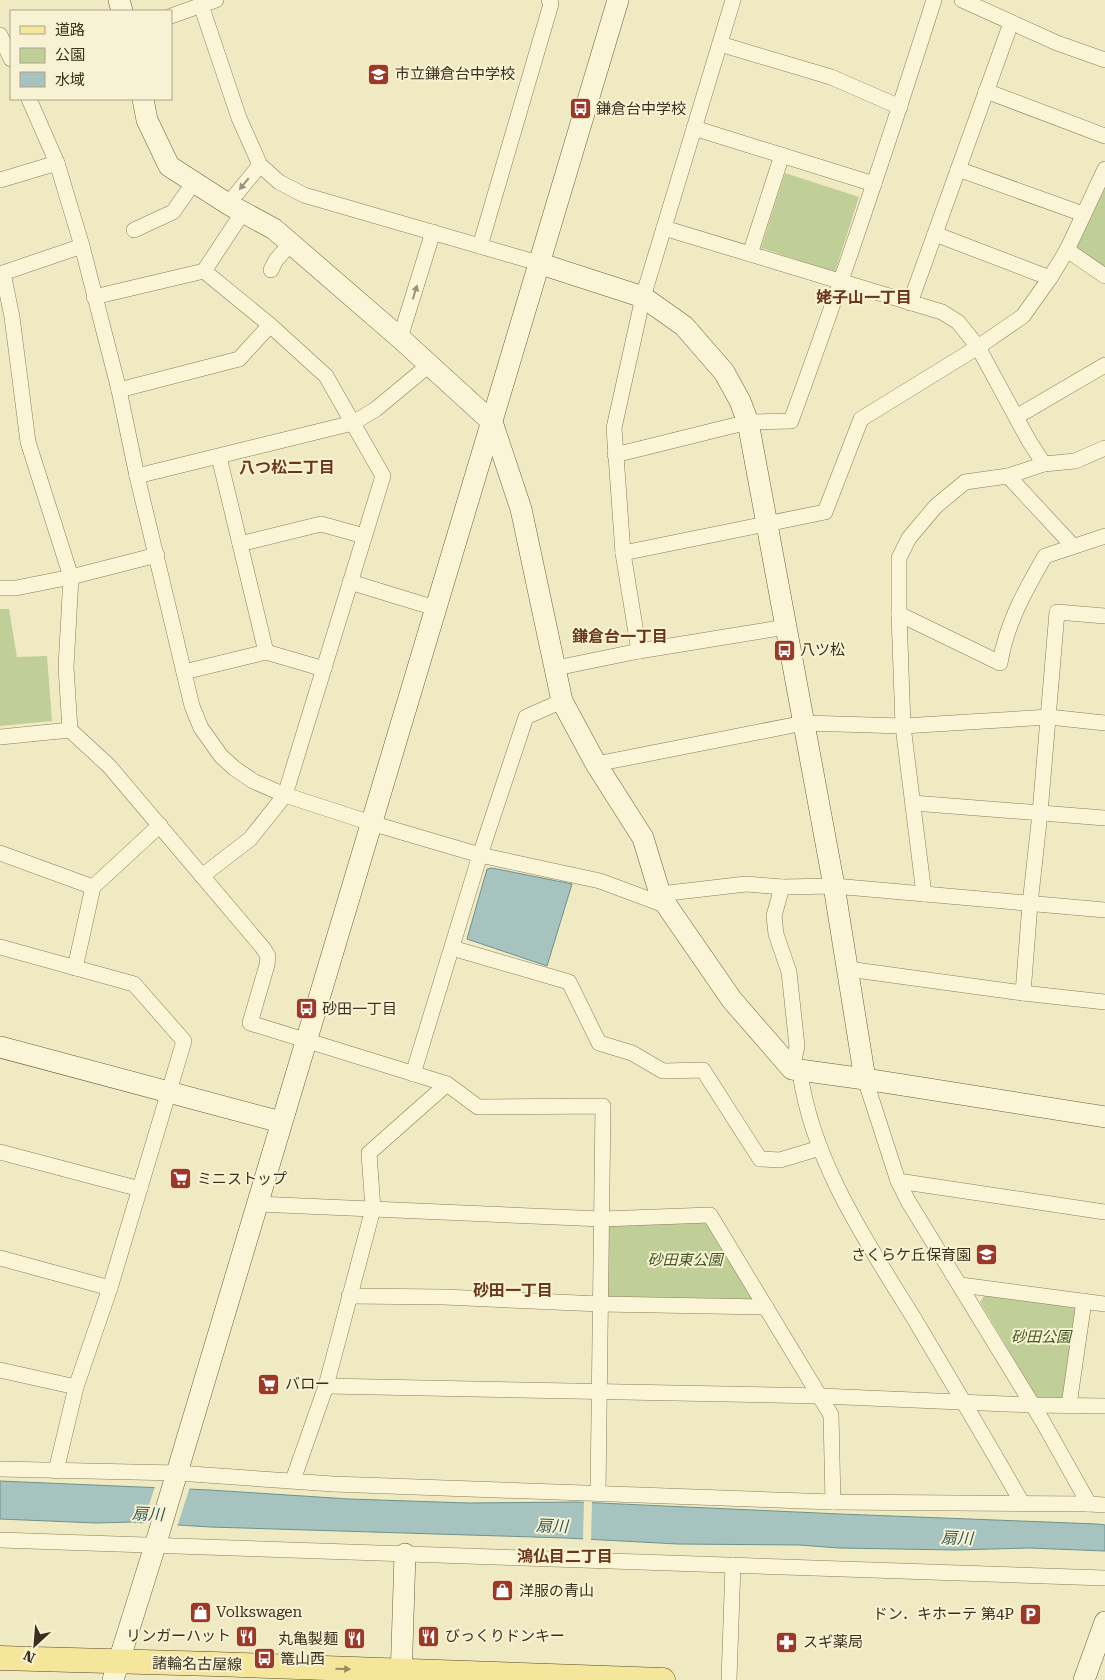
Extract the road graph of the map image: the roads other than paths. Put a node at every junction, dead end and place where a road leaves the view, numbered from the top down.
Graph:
1 (216, 0) edge
2 (549, 0) edge
3 (618, 0) edge
4 (733, 0) edge
5 (934, 0) edge
6 (962, 0) edge
7 (201, 5) junction
8 (172, 16) edge
9 (1011, 23) junction
10 (0, 35) edge
11 (720, 44) junction
12 (10, 58) edge
13 (1105, 60) edge
14 (986, 91) junction
15 (29, 100) edge
16 (143, 100) edge
17 (900, 107) junction
18 (694, 128) junction
19 (1105, 136) edge
20 (782, 155) junction
21 (57, 162) junction
22 (260, 165) junction
23 (958, 169) junction
24 (1105, 169) edge
25 (0, 180) edge
26 (194, 182) junction
27 (874, 184) junction
28 (236, 208) junction
29 (1083, 214) junction
30 (664, 228) junction
31 (134, 230) dead end
32 (433, 232) junction
33 (935, 234) junction
34 (291, 243) junction
35 (82, 246) junction
36 (480, 246) junction
37 (1066, 250) junction
38 (750, 254) junction
39 (538, 263) junction
40 (271, 270) dead end
41 (204, 271) junction
42 (2, 273) edge
43 (1105, 276) edge
44 (1050, 278) junction
45 (840, 281) junction
46 (94, 297) junction
47 (644, 297) junction
48 (910, 302) junction
49 (270, 325) junction
50 (400, 338) junction
51 (978, 347) junction
52 (429, 365) junction
53 (1105, 365) edge
54 (119, 390) junction
55 (1016, 417) junction
56 (492, 422) junction
57 (748, 422) junction
58 (353, 423) junction
59 (1105, 448) edge
60 (615, 455) junction
61 (220, 457) junction
62 (1044, 464) junction
63 (137, 476) junction
64 (1008, 476) junction
65 (767, 524) junction
66 (364, 536) junction
67 (1105, 536) edge
68 (240, 544) junction
69 (1073, 546) junction
70 (623, 553) junction
71 (157, 555) junction
72 (71, 576) junction
73 (350, 582) junction
74 (0, 588) edge
75 (435, 608) junction
76 (899, 614) junction
77 (1105, 616) edge
78 (786, 627) junction
79 (639, 651) junction
80 (266, 652) junction
81 (556, 668) junction
82 (324, 669) junction
83 (184, 672) junction
84 (562, 701) junction
85 (1049, 717) junction
86 (804, 723) junction
87 (1105, 723) edge
88 (903, 726) junction
89 (70, 730) junction
90 (0, 737) edge
91 (596, 764) junction
92 (285, 794) junction
93 (913, 803) junction
94 (1040, 813) junction
95 (1105, 818) edge
96 (371, 823) junction
97 (160, 825) junction
98 (0, 853) edge
99 (480, 855) junction
100 (202, 876) junction
101 (834, 886) junction
102 (93, 887) junction
103 (782, 887) junction
104 (924, 894) junction
105 (664, 900) junction
106 (1030, 904) junction
107 (1105, 910) edge
108 (0, 947) edge
109 (452, 948) junction
110 (75, 968) junction
111 (848, 969) junction
112 (1023, 993) junction
113 (1105, 1002) edge
114 (306, 1041) junction
115 (0, 1047) edge
116 (796, 1070) junction
117 (413, 1074) junction
118 (865, 1079) junction
119 (447, 1084) junction
120 (169, 1092) junction
121 (1105, 1117) edge
122 (281, 1122) junction
123 (820, 1148) junction
124 (0, 1152) edge
125 (898, 1181) junction
126 (140, 1189) junction
127 (257, 1204) junction
128 (373, 1209) junction
129 (1105, 1212) edge
130 (602, 1219) junction
131 (0, 1258) edge
132 (960, 1285) junction
133 (110, 1288) junction
134 (349, 1296) junction
135 (1084, 1301) junction
136 (600, 1304) junction
137 (1105, 1304) edge
138 (766, 1307) junction
139 (0, 1370) edge
140 (76, 1386) junction
141 (326, 1386) junction
142 (599, 1392) junction
143 (821, 1396) junction
144 (965, 1403) junction
145 (1032, 1405) junction
146 (1069, 1405) junction
147 (1105, 1406) edge
148 (0, 1470) edge
149 (56, 1471) junction
150 (175, 1480) junction
151 (293, 1480) junction
152 (598, 1493) junction
153 (833, 1502) junction
154 (1022, 1503) junction
155 (1089, 1504) junction
156 (1105, 1505) edge
157 (157, 1538) junction
158 (0, 1540) edge
159 (405, 1554) junction
160 (733, 1565) junction
161 (1105, 1578) edge
162 (1104, 1630) edge
163 (0, 1658) edge
164 (0, 1672) edge
165 (115, 1673) edge
166 (401, 1676) edge
167 (285, 1680) edge
168 (663, 1680) edge
169 (729, 1680) edge
170 (1084, 1680) edge

1 - 7 street
2 - 36 street
3 - 39 street
4 - 11 street
5 - 17 street
6 - 9 street
7 - 8 street
7 - 22 street
9 - 13 street
9 - 14 street
10 - 12 street
11 - 17 street
11 - 18 street
14 - 19 street
14 - 23 street
15 - 21 street
16 - 26 street
17 - 27 street
18 - 20 street
18 - 30 street
20 - 27 street
20 - 38 street
21 - 25 street
21 - 35 street
22 -> 28 street
22 - 32 street
23 - 29 street
23 - 33 street
24 - 29 street
26 - 28 street
26 - 31 street
27 - 45 street
28 - 34 street
28 - 41 street
29 - 37 street
30 - 38 street
30 - 47 street
32 - 36 street
50 -> 32 street
33 - 44 street
33 - 48 street
34 - 40 street
34 - 50 street
35 - 42 street
35 - 46 street
36 - 39 street
37 - 43 street
37 - 44 street
38 - 45 street
39 - 47 street
39 - 56 street
41 - 46 street
41 - 49 street
42 - 72 street
44 - 51 street
45 - 48 street
45 - 57 street
46 - 54 street
47 - 57 street
47 - 60 street
48 - 51 street
49 - 54 street
49 - 58 street
50 - 52 street
51 - 55 street
51 - 65 street
52 - 56 street
52 - 58 street
53 - 55 street
54 - 63 street
55 - 62 street
56 - 75 street
56 - 81 street
57 - 60 street
57 - 65 street
58 - 61 street
58 - 66 street
59 - 62 street
60 - 70 street
61 - 63 street
61 - 68 street
62 - 64 street
63 - 71 street
64 - 69 street
64 - 76 street
65 - 70 street
65 - 78 street
66 - 68 street
66 - 73 street
67 - 69 street
68 - 80 street
69 - 76 street
70 - 79 street
71 - 72 street
71 - 83 street
72 - 74 street
72 - 89 street
73 - 75 street
73 - 82 street
75 - 96 street
76 - 88 street
77 - 85 street
78 - 79 street
78 - 86 street
79 - 81 street
80 - 82 street
80 - 83 street
81 - 84 street
82 - 92 street
83 - 92 street
84 - 91 street
84 - 99 street
85 - 87 street
85 - 88 street
85 - 94 street
86 - 88 street
86 - 91 street
86 - 101 street
88 - 93 street
89 - 90 street
89 - 97 street
91 - 105 street
92 - 96 street
92 - 100 street
93 - 94 street
93 - 104 street
94 - 95 street
94 - 106 street
96 - 99 street
96 - 114 street
97 - 100 street
97 - 102 street
98 - 102 street
99 - 105 street
99 - 109 street
100 - 114 street
101 - 103 street
101 - 104 street
101 - 111 street
102 - 110 street
103 - 105 street
103 - 116 street
104 - 106 street
105 - 116 street
106 - 107 street
106 - 112 street
108 - 110 street
109 - 117 street
109 - 123 street
110 - 120 street
111 - 112 street
111 - 118 street
112 - 113 street
114 - 117 street
114 - 122 street
115 - 120 street
116 - 118 street
116 - 123 street
117 - 119 street
118 - 121 street
118 - 125 street
119 - 128 street
119 - 130 street
120 - 122 street
120 - 126 street
122 - 127 street
123 - 144 street
124 - 126 street
125 - 129 street
125 - 132 street
126 - 133 street
127 - 128 street
127 - 150 street
128 - 130 street
128 - 134 street
130 - 136 street
130 - 138 street
131 - 133 street
132 - 135 street
132 - 145 street
133 - 140 street
134 - 136 street
134 - 141 street
135 - 137 street
135 - 146 street
136 - 138 street
136 - 142 street
138 - 143 street
139 - 140 street
140 - 149 street
141 - 142 street
141 - 151 street
142 - 143 street
142 - 152 street
143 - 144 street
143 - 153 street
144 - 145 street
144 - 154 street
145 - 146 street
145 - 155 street
146 - 147 street
148 - 149 street
149 - 150 street
150 - 151 street
150 - 157 street
151 - 152 street
152 - 153 street
153 - 154 street
154 - 155 street
155 - 156 street
157 - 158 street
157 - 159 street
157 - 165 street
159 - 160 street
159 - 166 street
160 - 161 street
160 - 169 street
162 - 170 street
163 - 165 main road, 諸輪名古屋線
164 - 165 main road, 諸輪名古屋線
165 -> 166 main road, 諸輪名古屋線
165 - 167 main road, 諸輪名古屋線
166 - 168 main road, 諸輪名古屋線

